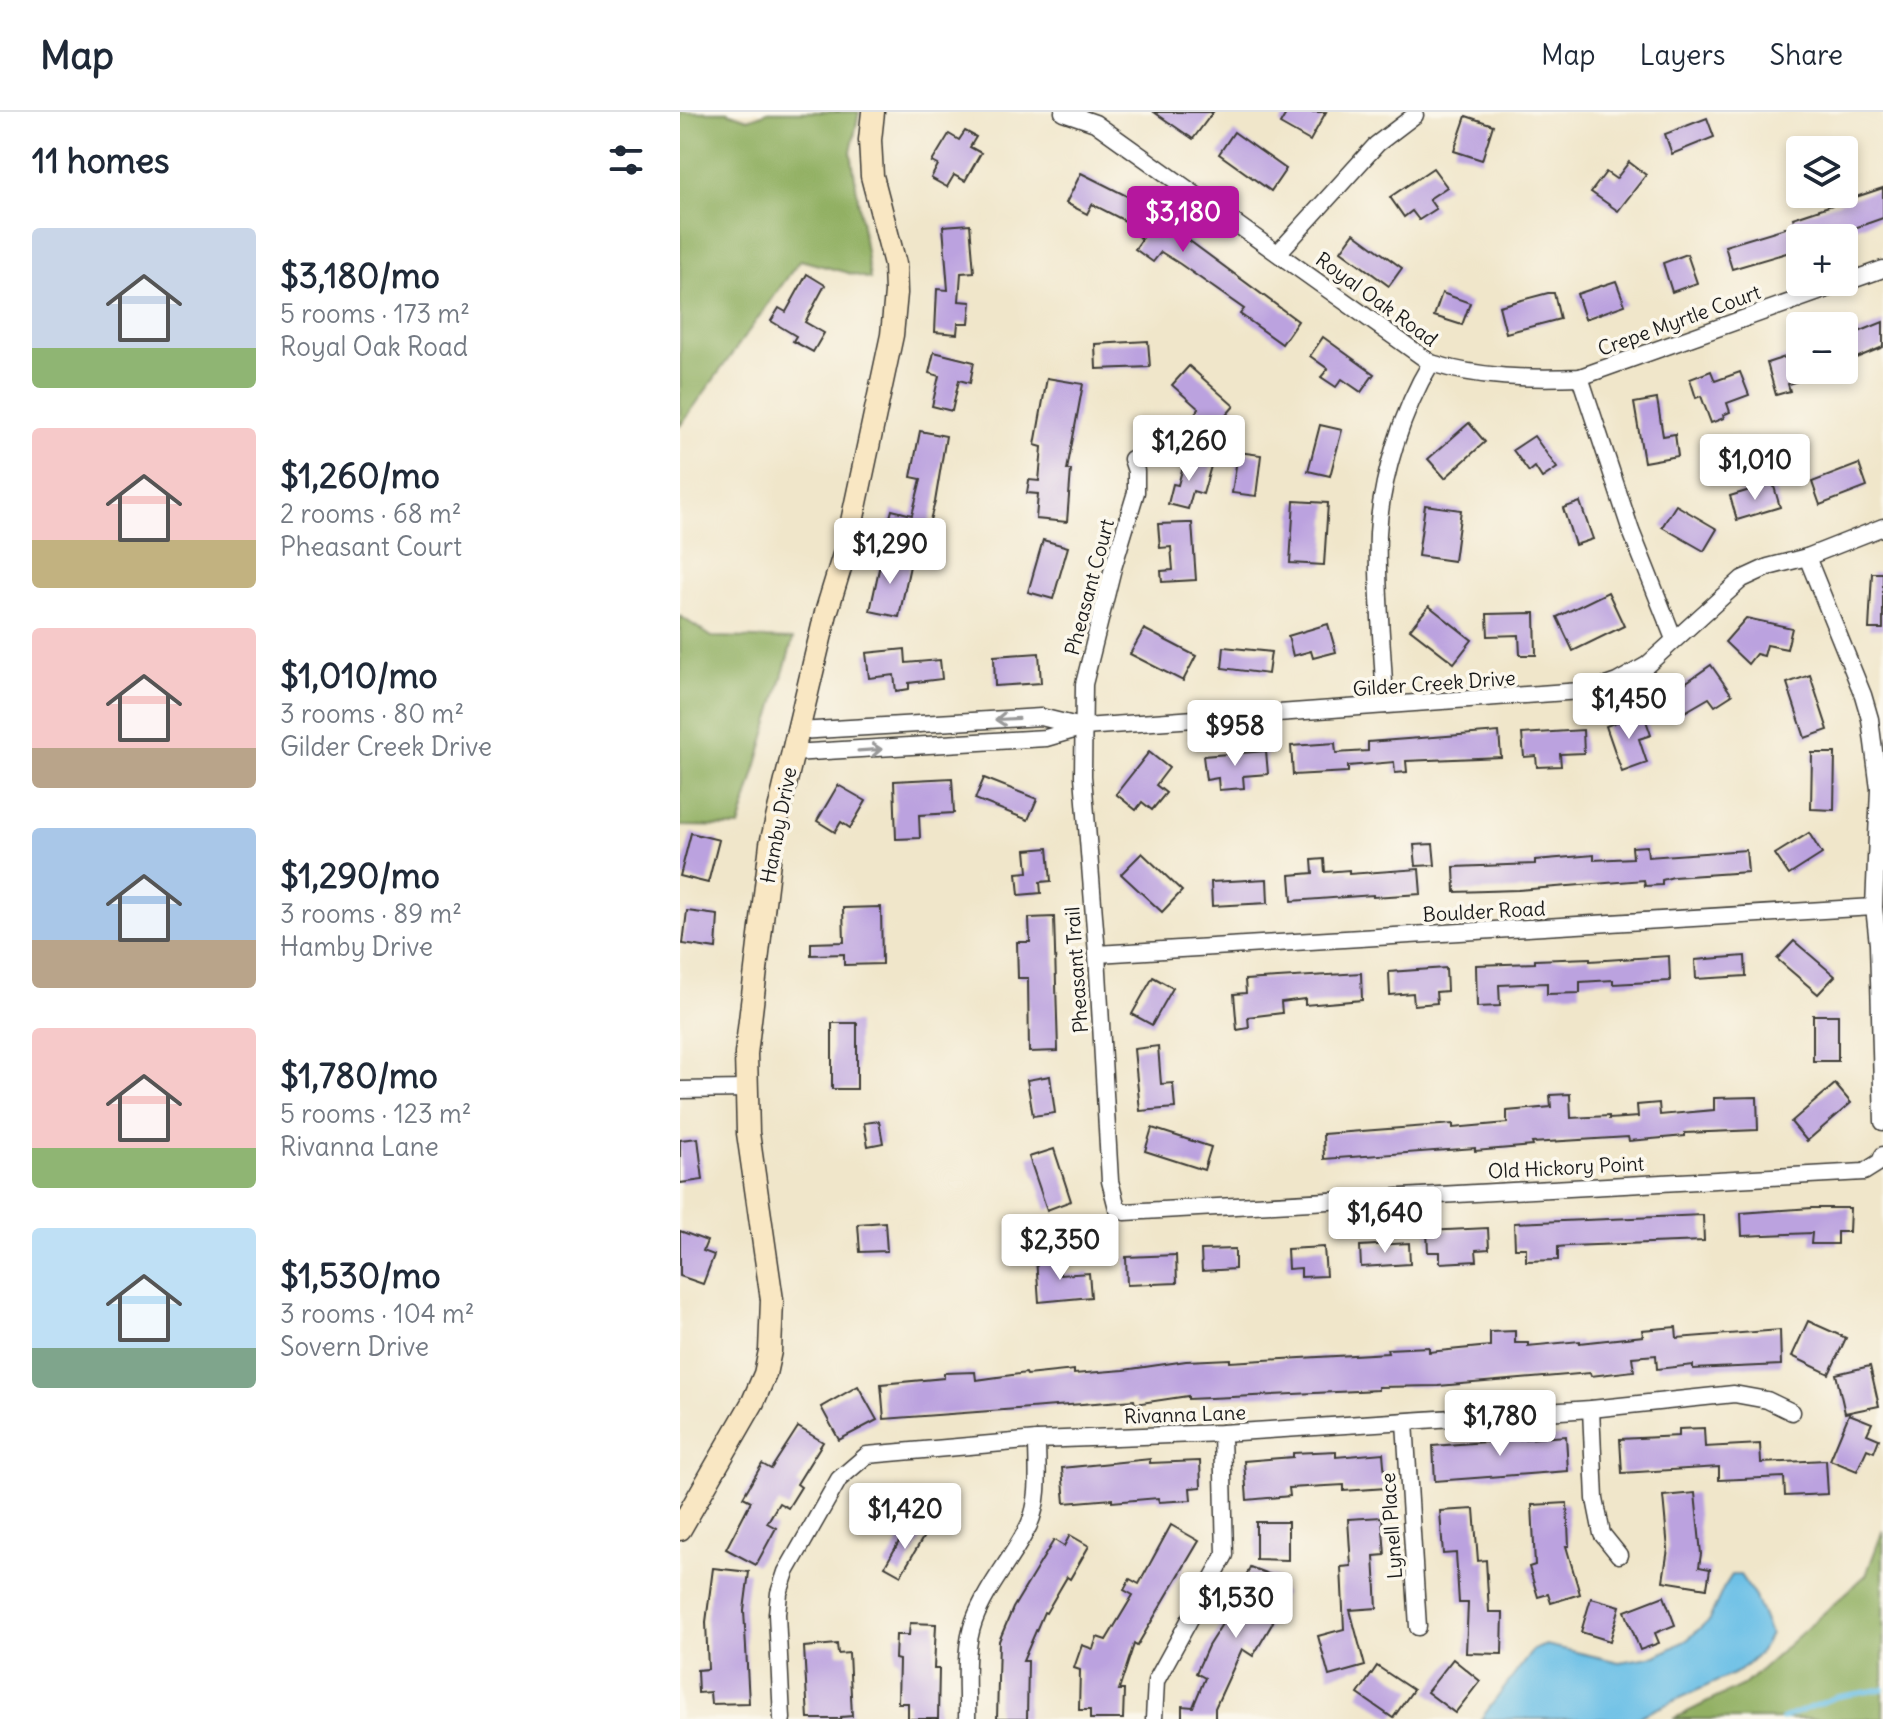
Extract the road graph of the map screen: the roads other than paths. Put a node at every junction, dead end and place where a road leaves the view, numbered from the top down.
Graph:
1 (873, 112) edge
2 (1063, 112) edge
3 (1415, 115) dead end
4 (1098, 117) edge
5 (1279, 252) junction
6 (1883, 269) edge
7 (1431, 363) junction
8 (1580, 377) junction
9 (1132, 459) dead end
10 (1883, 527) edge
11 (1807, 557) junction
12 (1674, 639) junction
13 (1385, 705) junction
14 (1084, 727) junction
15 (798, 731) junction
16 (792, 753) junction
17 (1881, 789) edge
18 (1874, 907) junction
19 (1097, 954) junction
20 (1882, 1005) edge
21 (746, 1089) junction
22 (680, 1090) edge
23 (1883, 1122) edge
24 (1878, 1161) edge
25 (1117, 1208) joint
26 (1591, 1409) junction
27 (1792, 1412) dead end
28 (1405, 1422) junction
29 (1222, 1433) junction
30 (1037, 1440) junction
31 (680, 1529) edge
32 (1619, 1555) dead end
33 (1418, 1627) dead end
34 (782, 1719) edge
35 (967, 1719) edge
36 (1154, 1719) edge

1 - 15 street, Hamby Drive
2 - 4 street, Royal Oak Road
3 - 5 street
4 - 5 street, Royal Oak Road
5 - 7 street, Royal Oak Road
6 - 8 street, Crepe Myrtle Court
7 - 8 street, Royal Oak Road
7 - 13 street
8 - 12 street
9 - 14 street, Pheasant Court
10 - 11 street, Gilder Creek Drive
11 - 12 street, Gilder Creek Drive
11 - 17 street
12 - 13 street, Gilder Creek Drive
13 - 14 street, Gilder Creek Drive
14 -> 15 street, Gilder Creek Drive
16 -> 14 street, Gilder Creek Drive
14 - 19 street, Pheasant Trail
15 - 16 street, Hamby Drive
16 - 21 street, Hamby Drive
17 - 18 street
18 - 19 street, Boulder Road
18 - 20 street
19 - 25 street, Pheasant Trail
20 - 23 street
21 - 22 street
21 - 31 street, Hamby Drive
24 - 25 street, Old Hickory Point
26 - 27 street, Rivanna Lane
26 - 28 street, Rivanna Lane
26 - 32 street
28 - 29 street, Rivanna Lane
28 - 33 street, Lynell Place
29 - 30 street, Rivanna Lane
29 - 36 street
30 - 34 street, Rivanna Lane
30 - 35 street

